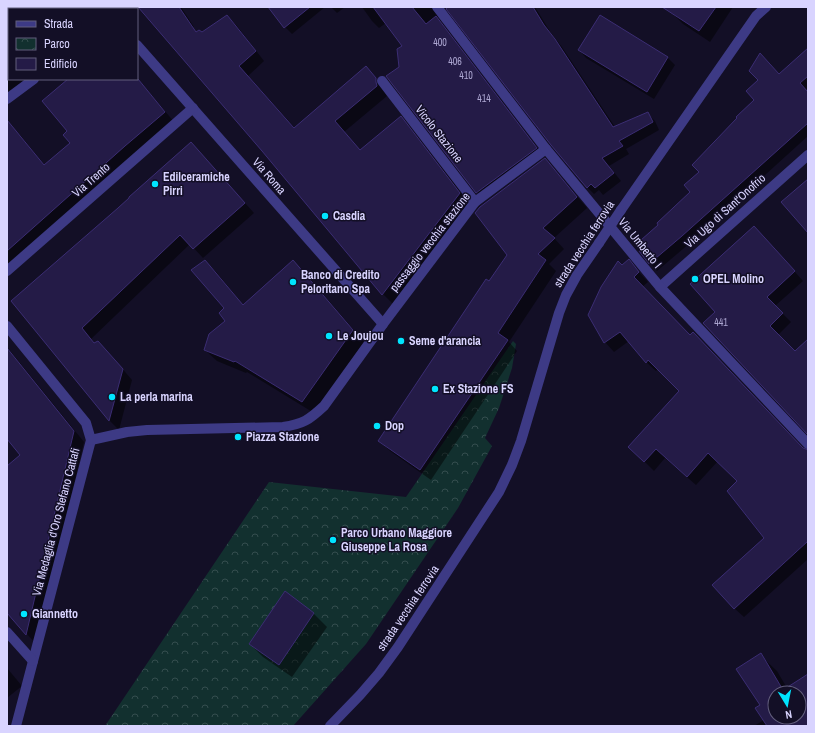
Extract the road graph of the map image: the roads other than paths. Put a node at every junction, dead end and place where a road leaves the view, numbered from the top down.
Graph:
1 (437, 7) edge
2 (766, 7) edge
3 (758, 11) edge
4 (138, 46) edge
5 (33, 80) edge
6 (382, 81) dead end
7 (7, 100) edge
8 (193, 108) junction
9 (546, 149) junction
10 (808, 155) edge
11 (475, 202) junction
12 (7, 271) edge
13 (660, 287) junction
14 (383, 324) junction
15 (7, 326) edge
16 (91, 440) junction
17 (808, 444) edge
18 (7, 632) edge
19 (33, 661) junction
20 (16, 726) edge
21 (330, 726) edge

1 - 9 street, Via Umberto I
2 - 3 street, strada vecchia ferrovia
3 - 21 street, strada vecchia ferrovia, bridge
4 - 8 street, Via Roma
5 - 7 street
6 - 11 street, Vicolo Stazione
8 - 12 street, Via Trento
8 - 14 street, Via Roma
9 - 11 street, passaggio vecchia stazione
9 - 13 street, Via Umberto I
10 - 13 street, Via Ugo di Sant'Onofrio
11 - 14 street, passaggio vecchia stazione
13 - 17 street, Via Umberto I
14 - 16 street, passaggio vecchia stazione
15 - 16 street, Via Medaglia d'Oro Stefano Cattafi
16 - 19 street, Via Medaglia d'Oro Stefano Cattafi
18 - 19 street
19 - 20 street, Via Medaglia d'Oro Stefano Cattafi

